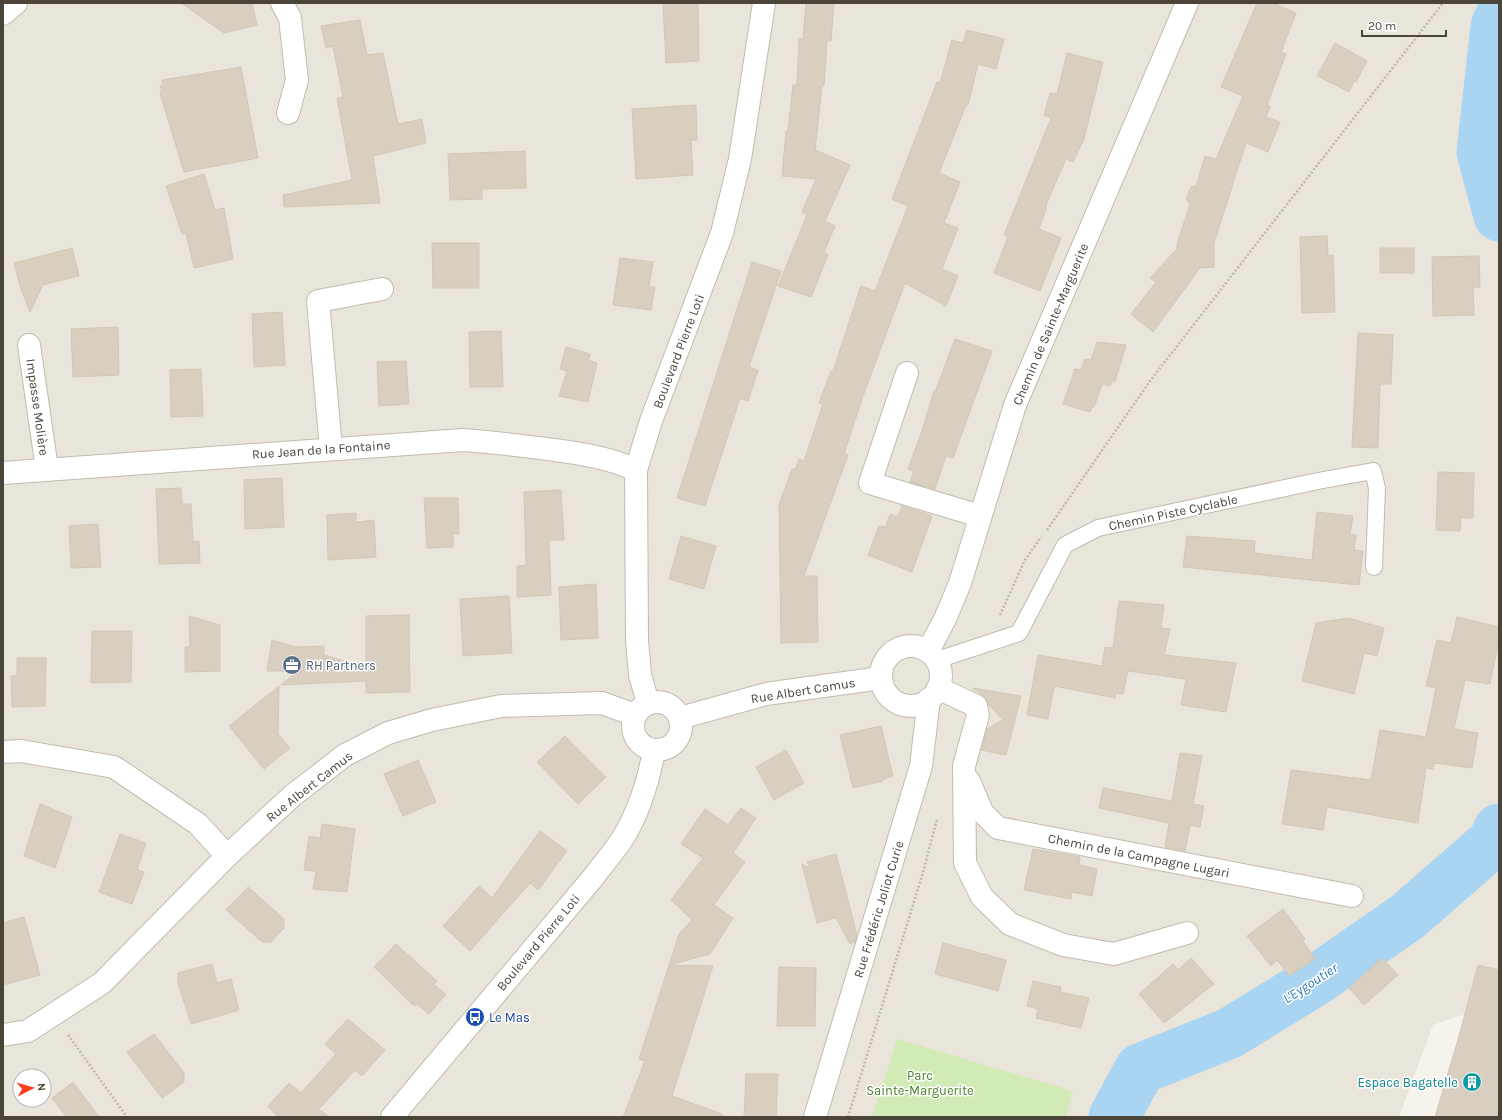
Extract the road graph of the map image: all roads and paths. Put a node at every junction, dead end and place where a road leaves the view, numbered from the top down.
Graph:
1 (16, 3) edge
2 (282, 3) edge
3 (764, 3) edge
4 (1187, 3) edge
5 (1443, 3) edge
6 (3, 14) edge
7 (288, 113) dead end
8 (382, 289) dead end
9 (30, 345) dead end
10 (907, 374) dead end
11 (331, 449) junction
12 (47, 469) junction
13 (636, 470) junction
14 (3, 473) edge
15 (980, 516) junction
16 (1374, 567) dead end
17 (997, 621) dead end
18 (932, 655) junction
19 (880, 678) junction
20 (934, 694) junction
21 (641, 709) junction
22 (680, 718) junction
23 (654, 750) junction
24 (3, 752) edge
25 (964, 766) junction
26 (938, 818) dead end
27 (227, 856) junction
28 (1352, 896) dead end
29 (1188, 933) dead end
30 (53, 1015) junction
31 (3, 1035) edge
32 (127, 1117) edge
33 (392, 1117) edge
34 (815, 1117) edge
35 (848, 1117) edge

1 - 6 street
2 - 7 street
3 - 13 street, Boulevard Pierre Loti
4 - 15 street, Chemin de Sainte-Marguerite
5 - 17 path
8 - 11 street
9 - 12 street, Impasse Molière
10 - 15 street
11 - 12 street, Rue Jean de la Fontaine
11 - 13 street, Rue Jean de la Fontaine
12 - 14 street, Rue Jean de la Fontaine
13 - 21 street, Boulevard Pierre Loti
15 - 18 street, Chemin de Sainte-Marguerite
16 - 18 lane, Chemin Piste Cyclable
18 - 19 street
18 - 20 street
19 - 20 street
19 - 22 street, Rue Albert Camus
20 - 25 street
20 - 34 street, Rue Frédéric Joliot Curie
21 - 22 street
21 - 23 street
21 - 27 street, Rue Albert Camus
22 - 23 street
23 - 33 street, Boulevard Pierre Loti
24 - 27 street
25 - 28 street, Chemin de la Campagne Lugari
25 - 29 street
26 - 35 path
27 - 30 street, Rue Albert Camus
30 - 31 street, Rue Albert Camus
30 - 32 path

